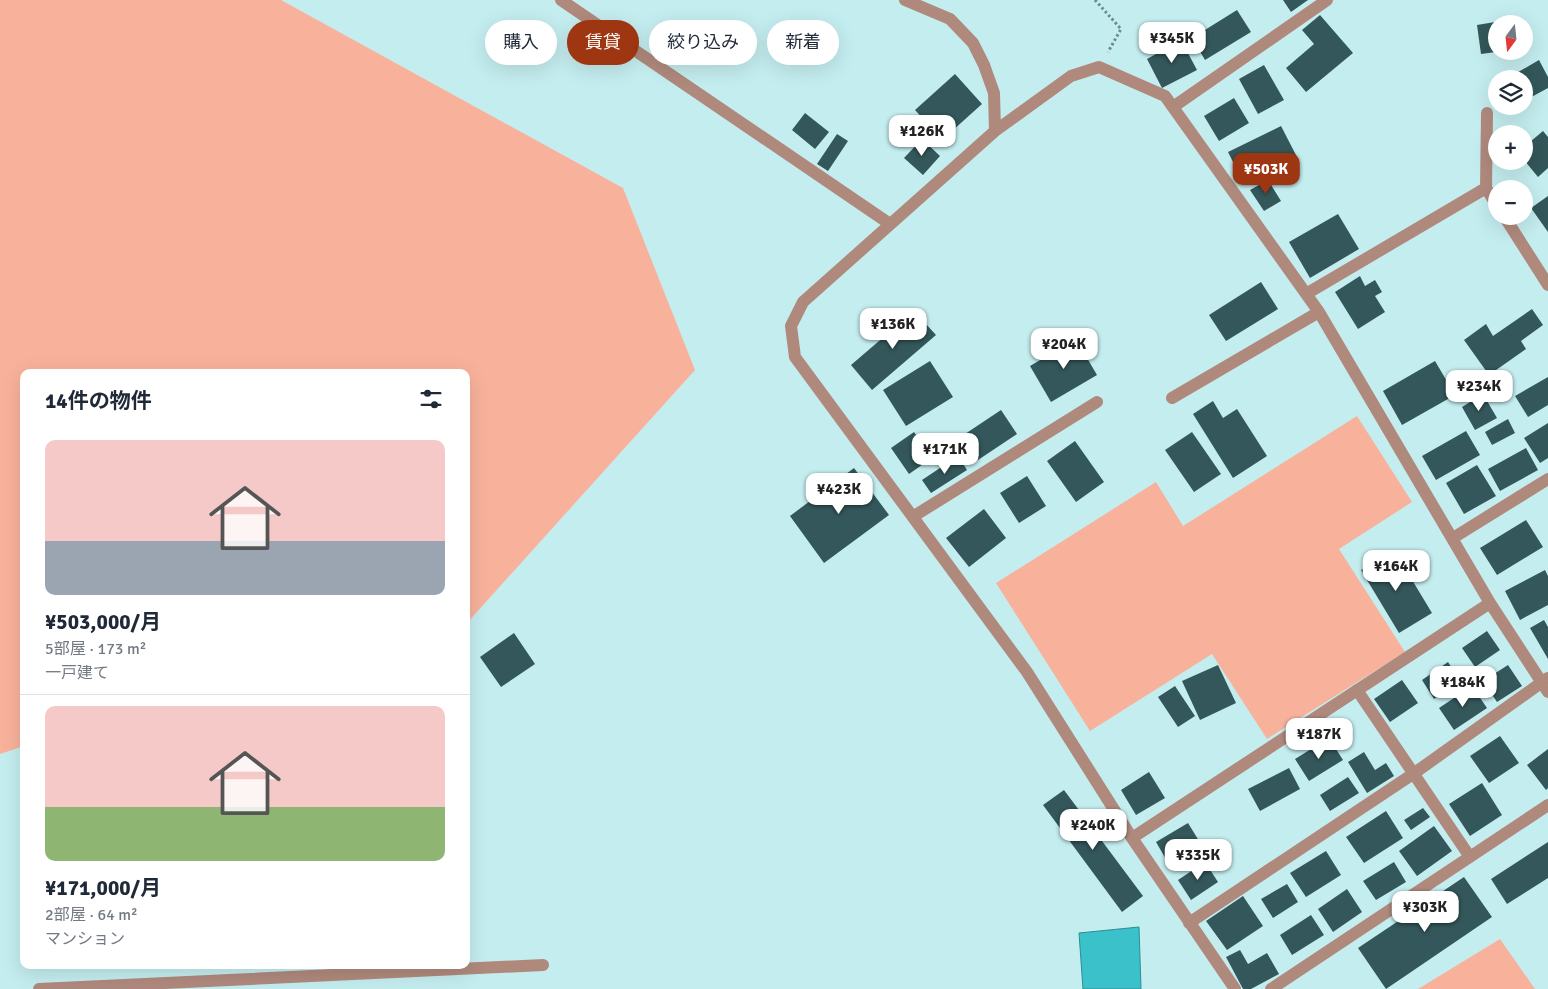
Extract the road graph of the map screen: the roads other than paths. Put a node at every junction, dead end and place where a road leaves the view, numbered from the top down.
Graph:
1 (561, 0) edge
2 (905, 0) edge
3 (1327, 0) edge
4 (1173, 107) junction
5 (1486, 113) dead end
6 (995, 131) junction
7 (1486, 188) junction
8 (1488, 191) edge
9 (890, 224) junction
10 (1510, 225) edge
11 (1548, 285) edge
12 (1306, 294) junction
13 (1319, 312) junction
14 (1172, 398) dead end
15 (1097, 402) dead end
16 (1548, 479) edge
17 (914, 516) junction
18 (1453, 538) junction
19 (1490, 602) junction
20 (1546, 684) edge
21 (1357, 690) junction
22 (1413, 774) junction
23 (1548, 806) edge
24 (1132, 838) junction
25 (1470, 857) junction
26 (1189, 923) junction
27 (542, 965) dead end
28 (470, 966) edge
29 (379, 969) edge
30 (39, 989) edge
31 (1235, 989) edge
32 (1271, 989) edge

1 - 9 street
2 - 6 street
3 - 4 street
4 - 6 street
4 - 12 street
5 - 7 street
6 - 9 street
7 - 8 street
7 - 12 street
9 - 17 street
10 - 11 street
12 - 13 street
13 - 14 street
13 - 18 street
15 - 17 street
16 - 18 street
17 - 24 street
18 - 19 street
19 - 20 street
19 - 21 street
20 - 22 street
21 - 22 street
21 - 24 street
22 - 25 street
22 - 26 street
23 - 25 street
24 - 26 street
25 - 32 street
26 - 31 street
27 - 28 street
29 - 30 street

